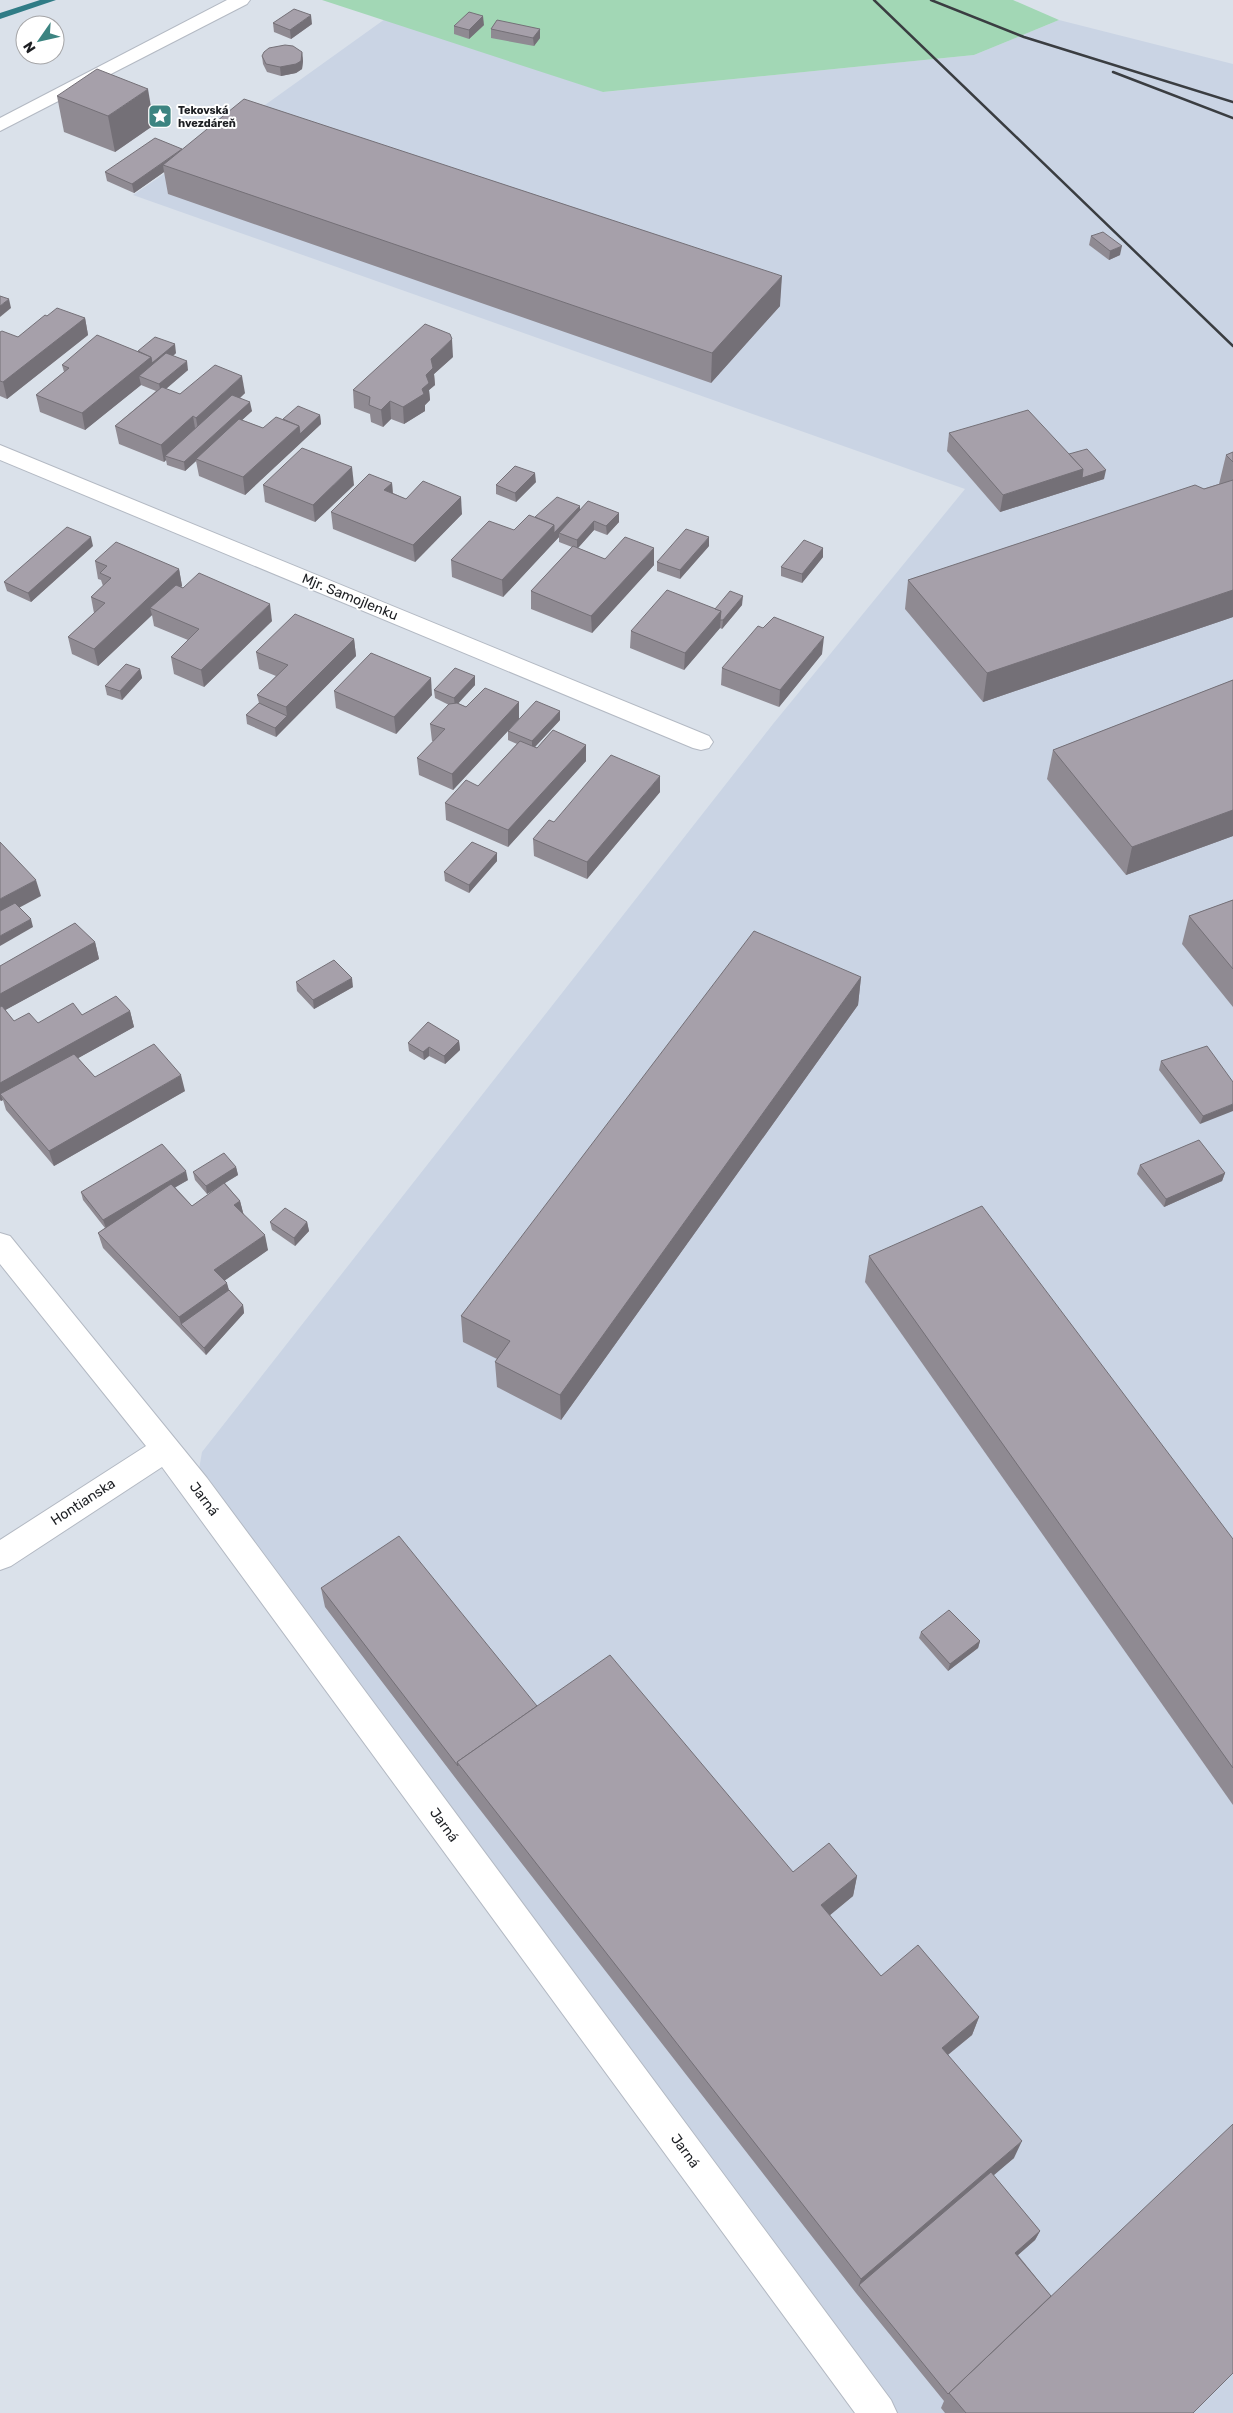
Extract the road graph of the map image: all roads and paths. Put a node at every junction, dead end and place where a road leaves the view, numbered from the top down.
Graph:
1 (241, 0) edge
2 (0, 125) edge
3 (0, 452) edge
4 (701, 742) dead end
5 (0, 1244) edge
6 (166, 1449) junction
7 (0, 1556) edge
8 (878, 2413) edge

1 - 2 street
3 - 4 street, Mjr. Samojlenku
5 - 6 street, Jarná
6 - 7 street, Hontianska
6 - 8 street, Jarná

